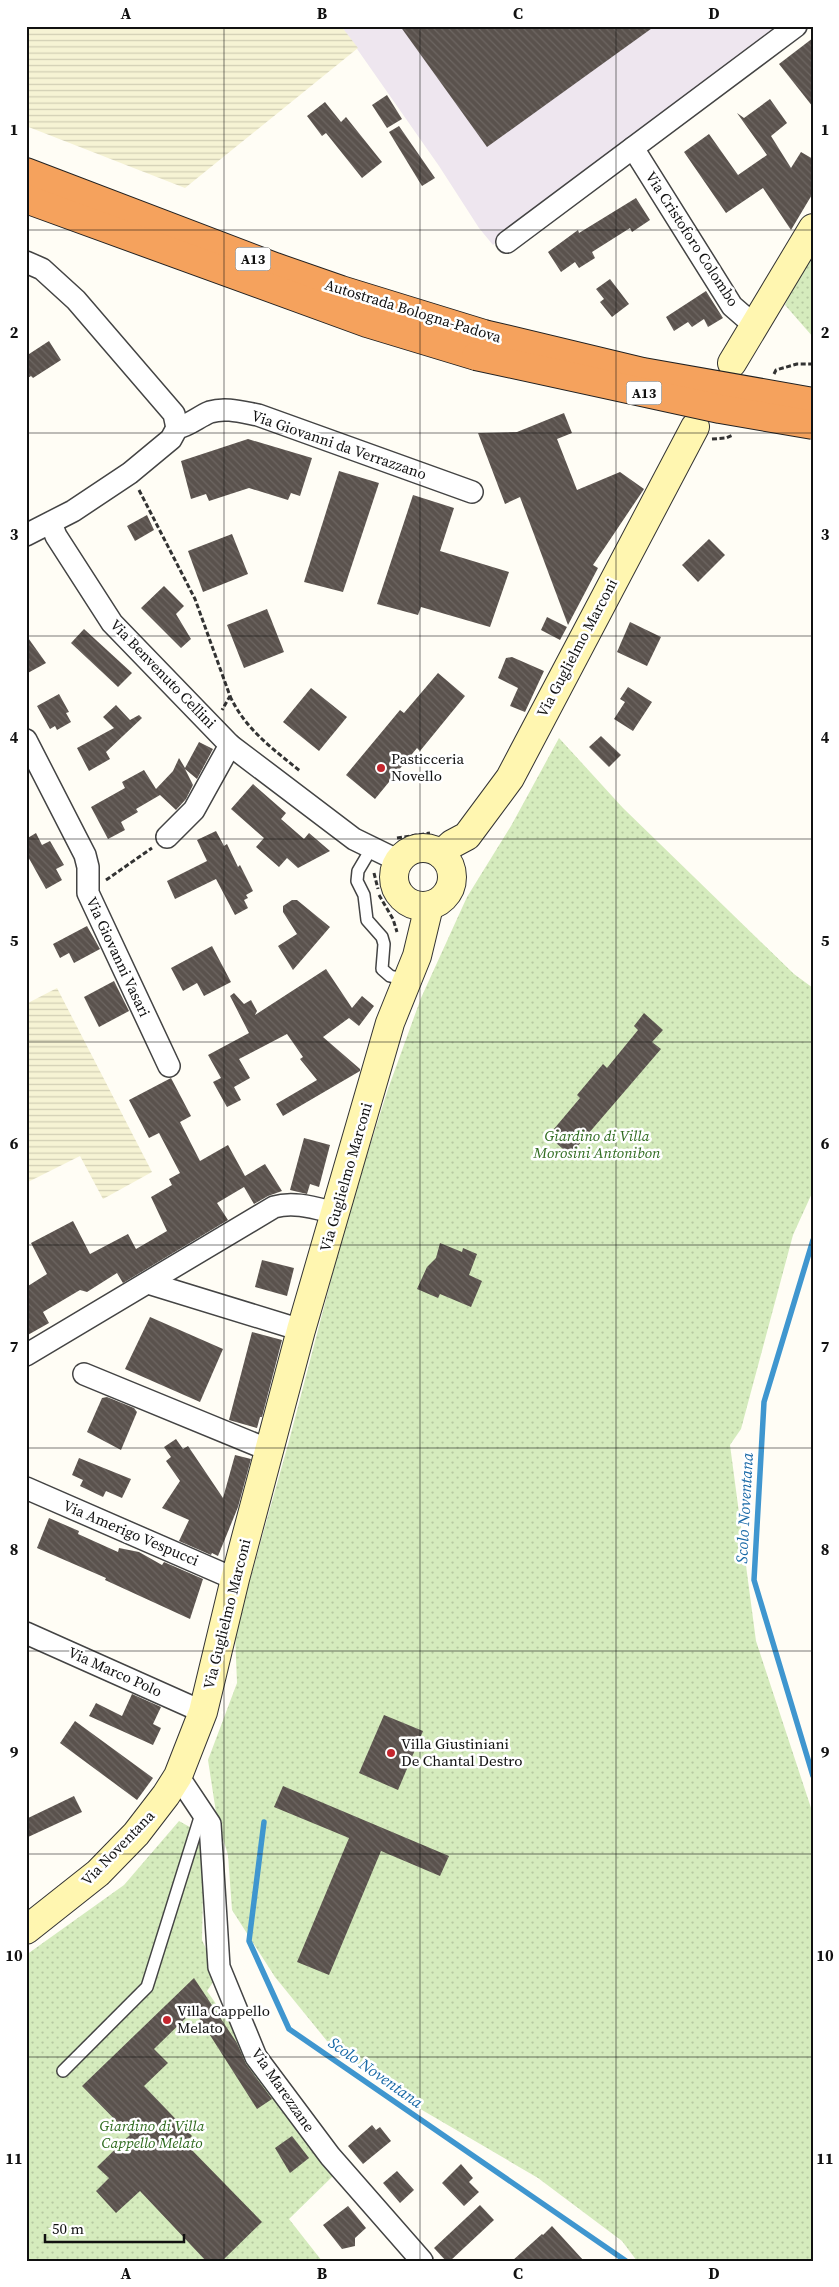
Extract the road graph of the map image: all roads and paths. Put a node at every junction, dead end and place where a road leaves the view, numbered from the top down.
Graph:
1 (796, 26) edge
2 (633, 148) junction
3 (26, 172) edge
4 (26, 200) edge
5 (813, 228) edge
6 (507, 242) dead end
7 (26, 262) edge
8 (755, 326) junction
9 (480, 345) junction
10 (732, 364) dead end
11 (813, 364) edge
12 (772, 379) dead end
13 (813, 402) edge
14 (813, 425) edge
15 (177, 428) junction
16 (701, 433) joint
17 (735, 434) dead end
18 (130, 473) junction
19 (472, 492) dead end
20 (34, 528) edge
21 (230, 696) junction
22 (218, 717) dead end
23 (26, 740) edge
24 (230, 745) junction
25 (302, 773) dead end
26 (167, 838) joint
27 (439, 843) junction
28 (396, 849) junction
29 (367, 855) junction
30 (87, 886) junction
31 (429, 906) junction
32 (397, 934) dead end
33 (407, 980) junction
34 (169, 1066) dead end
35 (336, 1213) junction
36 (148, 1282) junction
37 (301, 1330) junction
38 (26, 1355) edge
39 (84, 1374) dead end
40 (269, 1450) junction
41 (26, 1488) edge
42 (235, 1579) junction
43 (26, 1632) edge
44 (203, 1712) junction
45 (178, 1776) junction
46 (202, 1811) junction
47 (26, 1930) edge
48 (63, 2071) dead end
49 (422, 2261) edge

1 - 2 street
2 - 6 street
2 - 8 street, Via Cristoforo Colombo
3 - 9 highway, Autostrada Bologna-Padova / A13
4 - 9 highway, Autostrada Bologna-Padova / A13
5 - 8 street
7 - 15 street
8 - 10 street
9 - 13 highway, Autostrada Bologna-Padova / A13, bridge
9 - 14 highway, Autostrada Bologna-Padova / A13, bridge
11 - 12 path
15 - 18 street, Via Giovanni da Verrazzano
15 - 19 street, Via Giovanni da Verrazzano
16 - 17 path
16 - 27 street, Via Guglielmo Marconi
18 - 20 street, Via Giovanni da Verrazzano
18 - 21 path
20 - 24 street, Via Benvenuto Cellini
21 - 22 path
21 - 25 path
23 - 30 street, Via Giovanni Vasari
24 - 26 street
24 - 29 street, Via Benvenuto Cellini
26 - 30 path
27 - 28 path
27 - 28 street
27 - 31 street
28 - 29 street, Via Benvenuto Cellini
28 - 31 street
29 - 32 path
29 - 33 lane
30 - 34 street, Via Giovanni Vasari
31 - 33 street, Via Guglielmo Marconi
33 - 35 street, Via Guglielmo Marconi
35 - 36 street
35 - 37 street, Via Guglielmo Marconi
36 - 37 street
36 - 38 street
37 - 40 street, Via Guglielmo Marconi
39 - 40 street
40 - 42 street, Via Guglielmo Marconi
41 - 42 street, Via Amerigo Vespucci
42 - 44 street, Via Guglielmo Marconi
43 - 44 street, Via Marco Polo
44 - 45 street, Via Guglielmo Marconi
45 - 46 street, Via Marezzane
45 - 47 street, Via Noventana
46 - 48 lane
46 - 49 street, Via Marezzane

